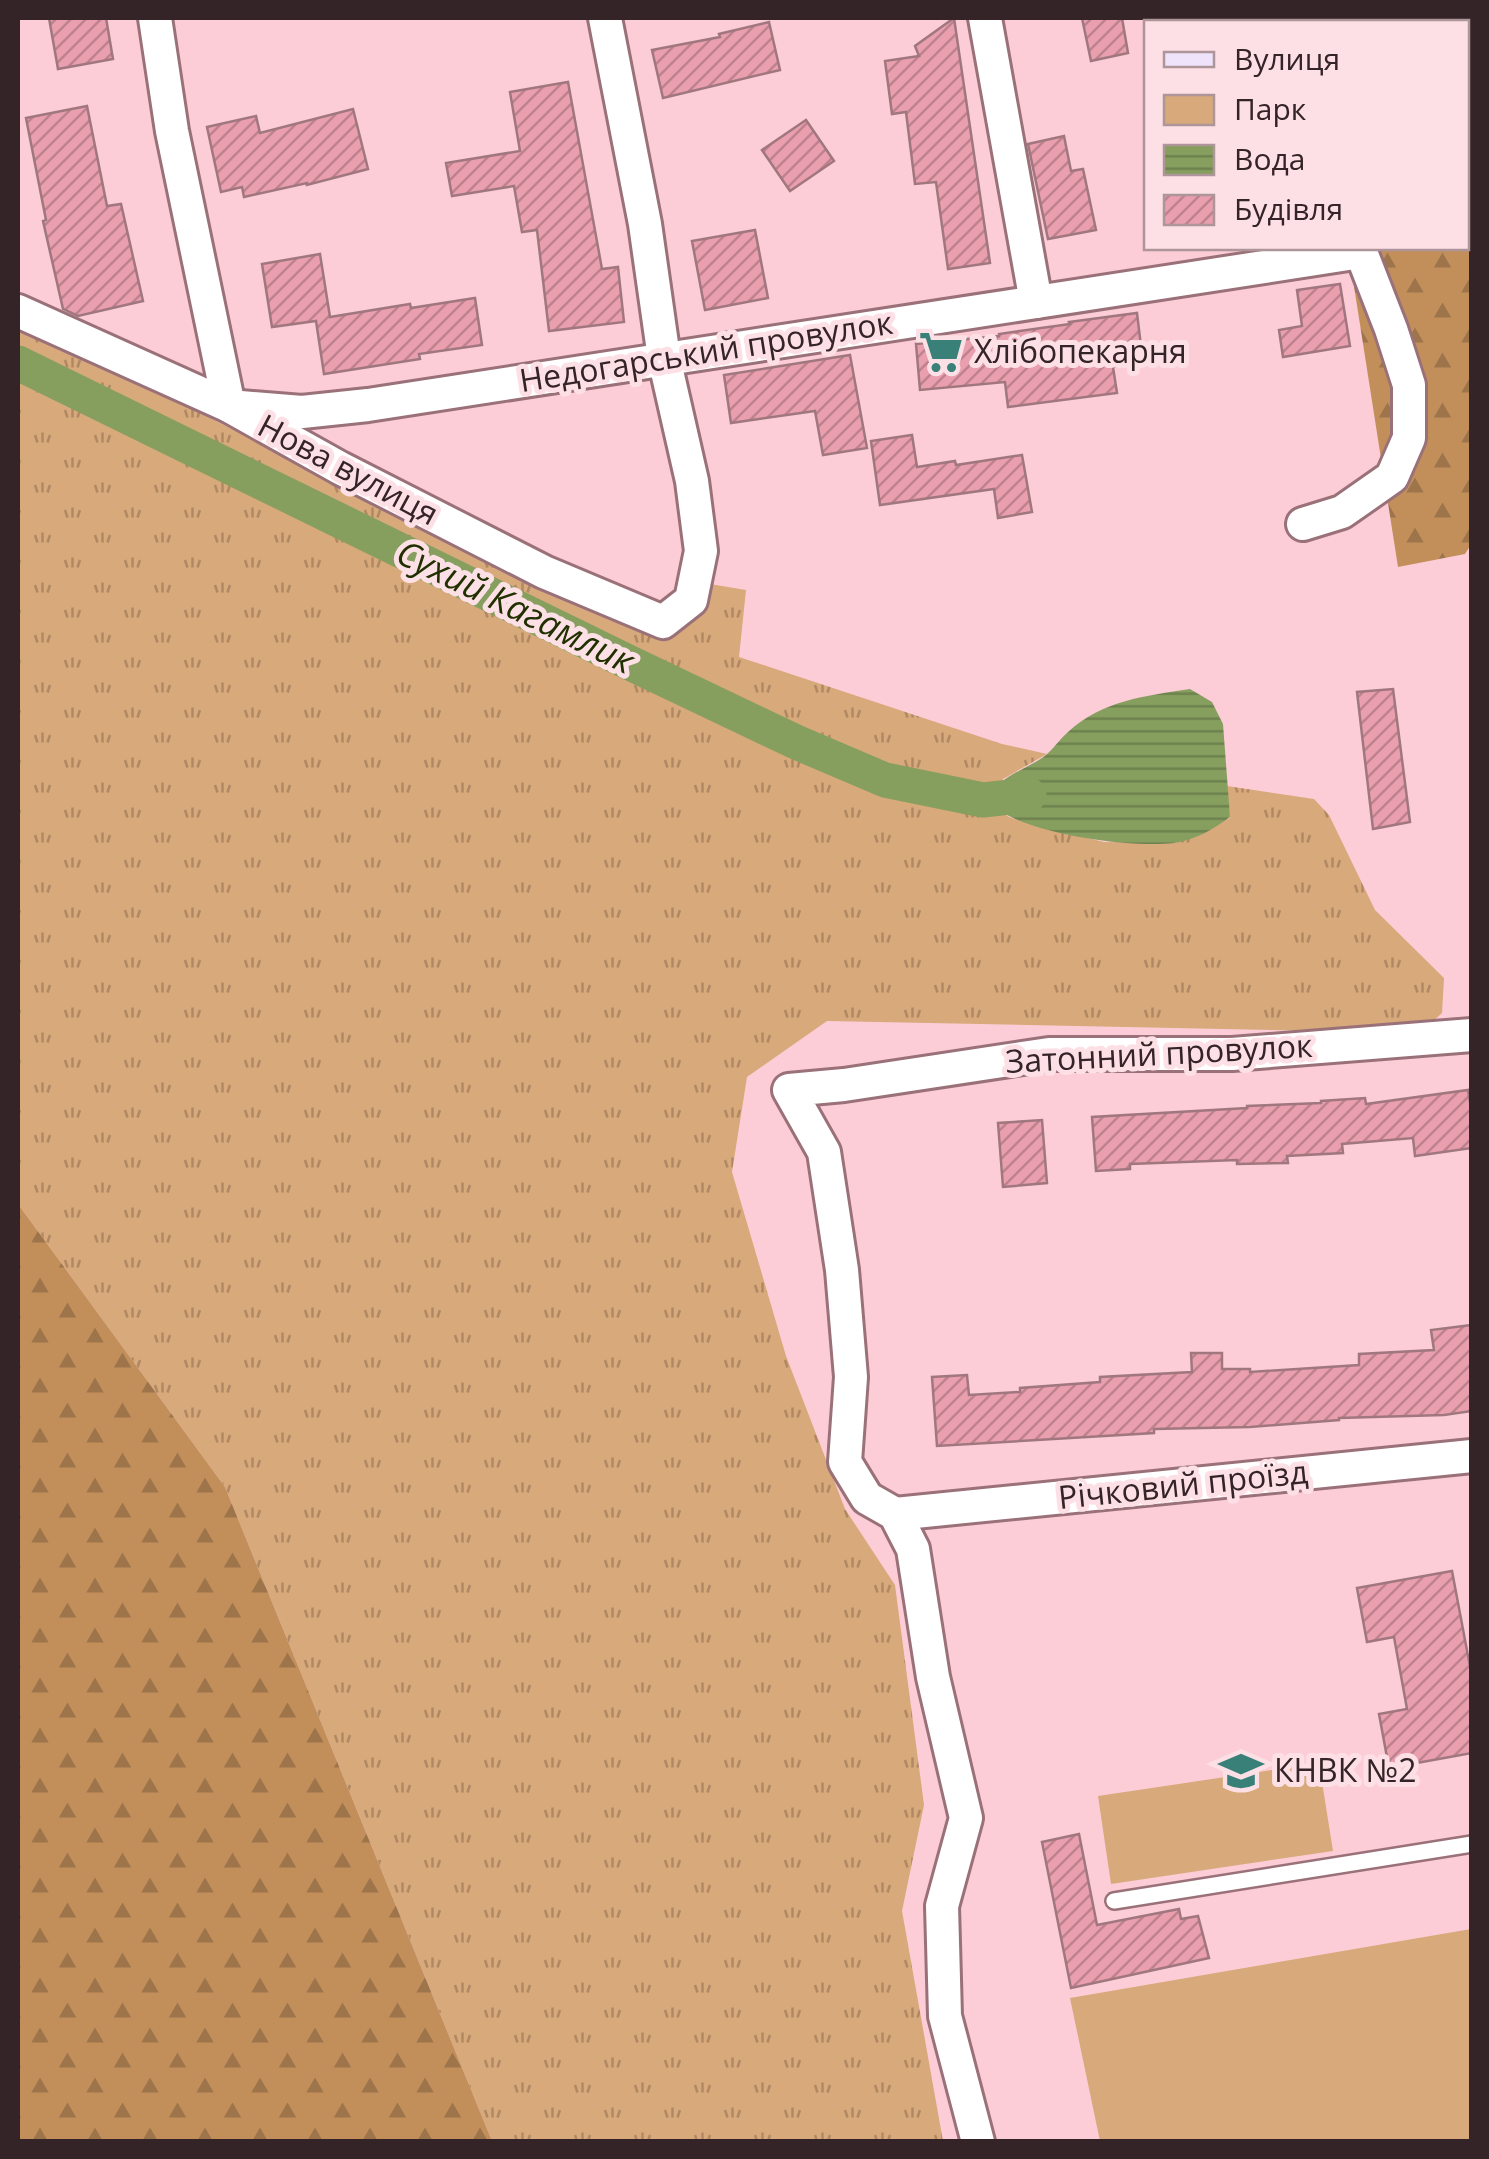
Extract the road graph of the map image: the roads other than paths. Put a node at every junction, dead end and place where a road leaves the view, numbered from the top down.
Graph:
1 (155, 18) edge
2 (605, 18) edge
3 (985, 18) edge
4 (1361, 250) edge
5 (1036, 302) junction
6 (18, 311) edge
7 (664, 358) junction
8 (229, 406) junction
9 (1302, 524) dead end
10 (1472, 1035) edge
11 (1472, 1456) edge
12 (895, 1514) junction
13 (1472, 1844) edge
14 (1114, 1900) dead end
15 (978, 2142) edge

1 - 8 street, Нова вулиця
2 - 7 street
3 - 5 street
4 - 5 street, Недогарський провулок
4 - 9 street
5 - 7 street, Недогарський провулок
6 - 8 street
7 - 8 street, Недогарський провулок
7 - 8 street, Нова вулиця
10 - 12 street, Затонний провулок
11 - 12 street, Річковий проїзд
12 - 15 street
13 - 14 lane

